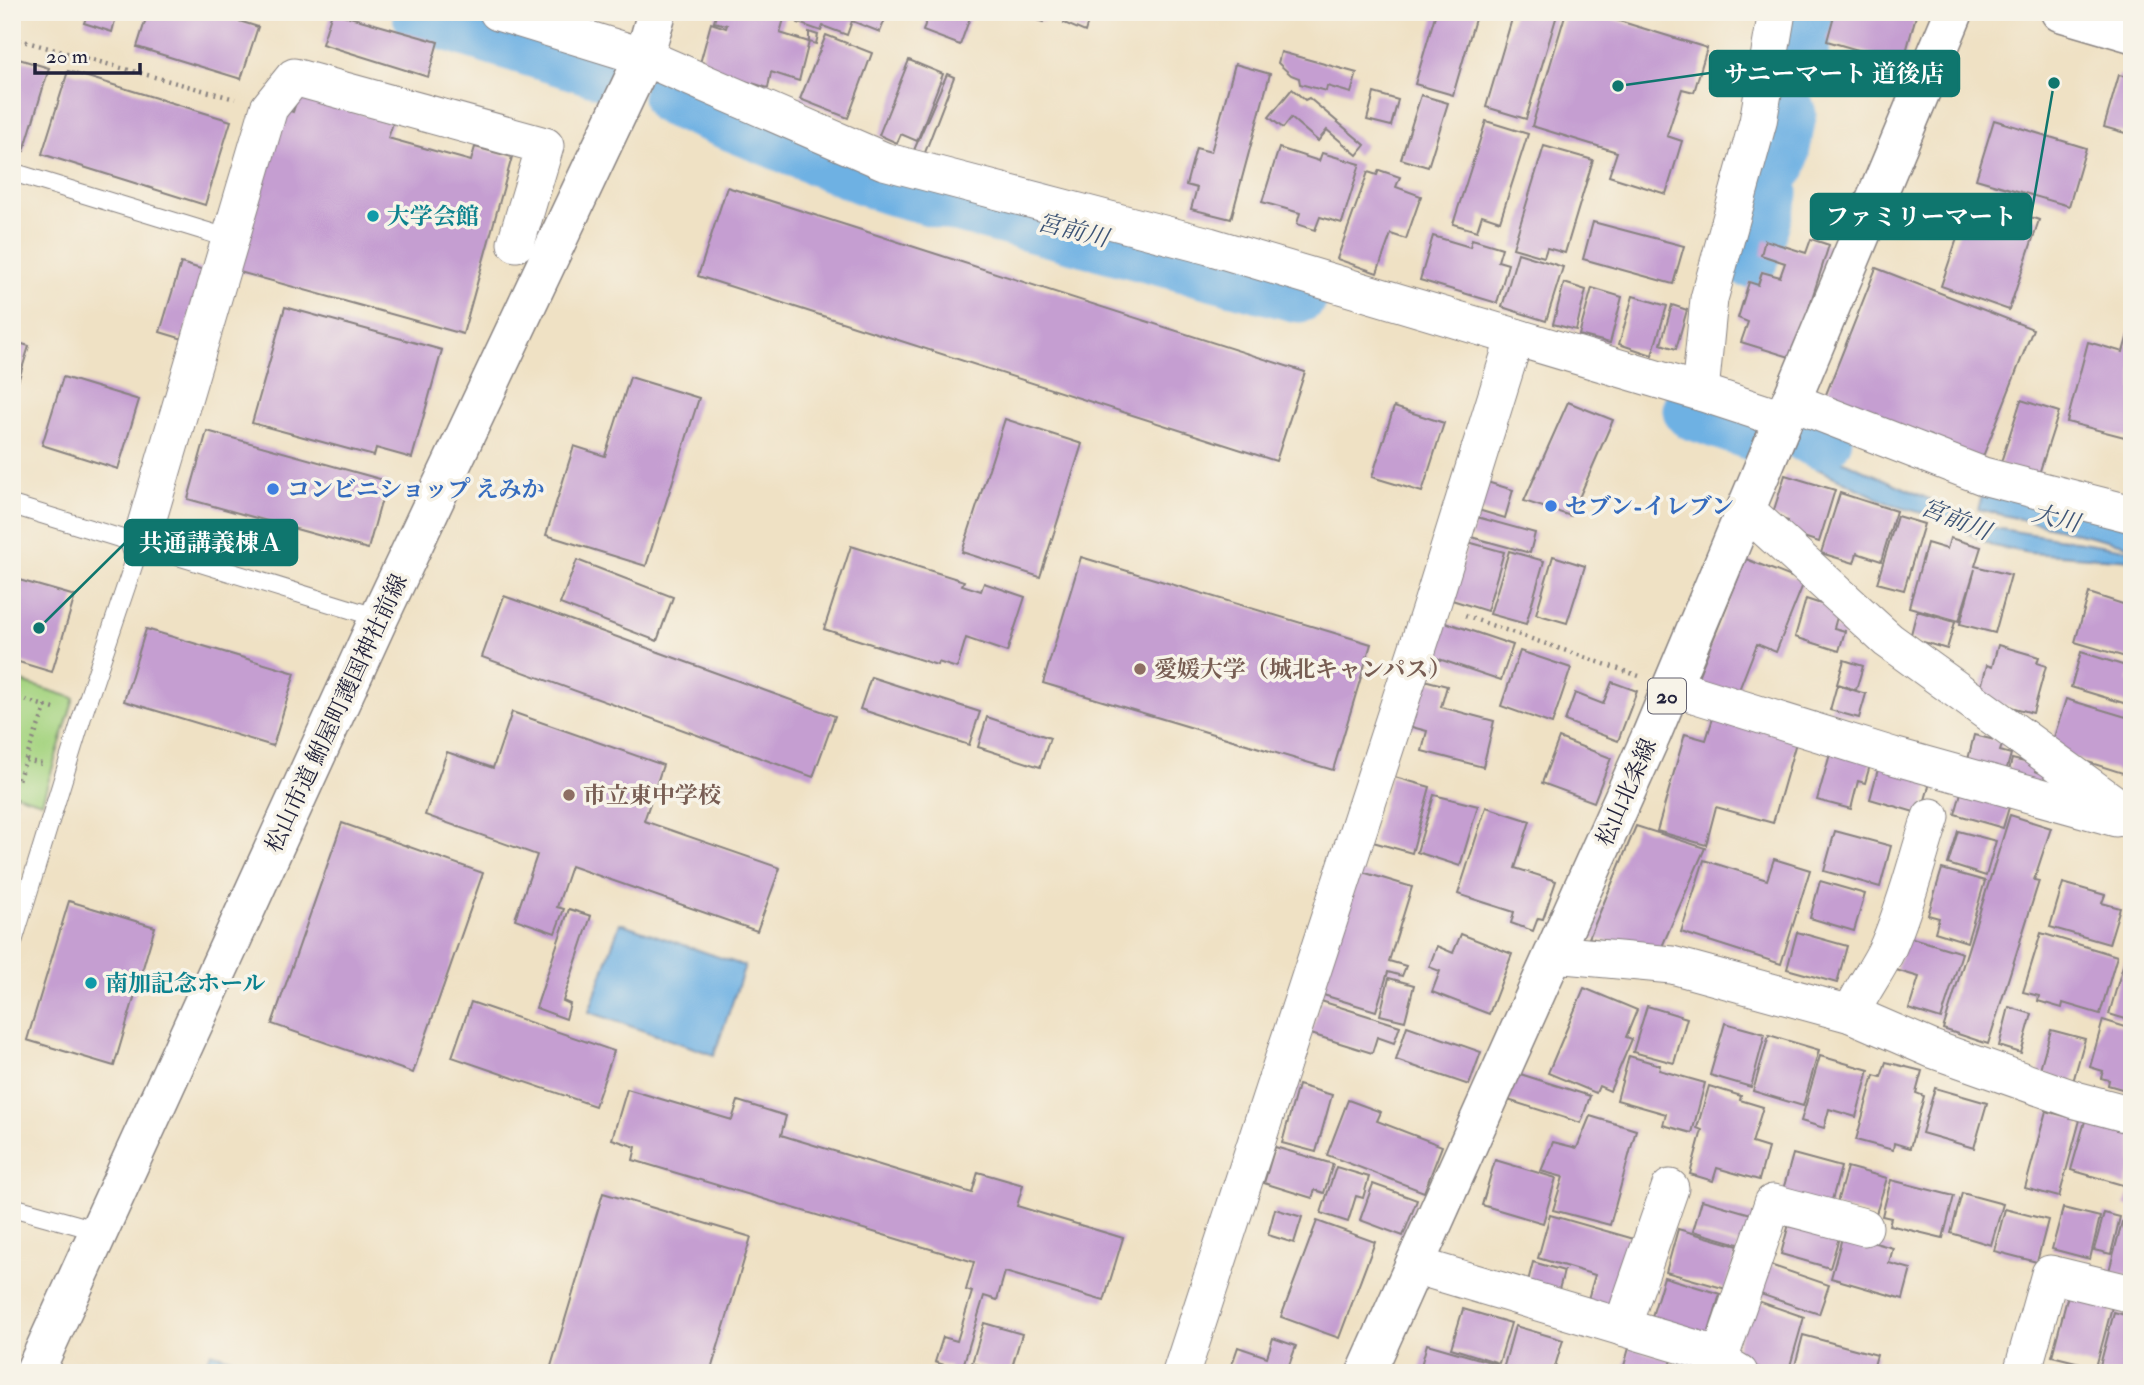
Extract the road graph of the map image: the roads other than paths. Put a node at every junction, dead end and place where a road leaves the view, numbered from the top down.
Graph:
1 (498, 12) edge
2 (657, 12) edge
3 (1777, 12) edge
4 (1954, 12) edge
5 (2060, 12) edge
6 (2132, 33) edge
7 (637, 71) junction
8 (12, 172) edge
9 (231, 239) junction
10 (516, 243) dead end
11 (1514, 337) junction
12 (1700, 392) junction
13 (1786, 410) junction
14 (12, 505) edge
15 (1745, 509) junction
16 (2132, 514) edge
17 (140, 545) junction
18 (379, 618) junction
19 (1671, 687) junction
20 (1931, 817) dead end
21 (2132, 817) edge
22 (2132, 823) edge
23 (12, 945) edge
24 (1554, 954) junction
25 (1851, 1014) junction
26 (2132, 1115) edge
27 (1670, 1188) dead end
28 (12, 1206) edge
29 (1864, 1227) dead end
30 (99, 1231) junction
31 (1414, 1265) junction
32 (2132, 1294) edge
33 (1622, 1327) junction
34 (1729, 1366) edge
35 (34, 1373) edge
36 (1181, 1373) edge
37 (1366, 1373) edge
38 (2022, 1373) edge

1 - 7 street
2 - 7 main road, 松山市道 鮒屋町護国神社前線
3 - 12 street
4 - 13 main road, 松山北条線 / 20
5 - 6 main road
7 - 11 street
7 - 18 main road, 松山市道 鮒屋町護国神社前線
8 - 9 lane
9 - 10 street
9 - 17 street
11 - 12 street
11 - 36 street
12 - 13 street
13 - 15 main road, 松山北条線 / 20
13 - 16 street
14 - 17 lane
15 - 19 main road, 松山北条線 / 20
15 - 21 street
17 - 18 lane
17 - 23 lane
18 - 30 main road, 松山市道 鮒屋町護国神社前線
19 - 22 street
19 - 24 main road, 松山北条線 / 20
20 - 25 street
24 - 25 street
24 - 31 main road, 松山北条線 / 20
25 - 26 street
27 - 33 street
28 - 30 lane
29 - 34 street
30 - 35 main road, 松山市道 鮒屋町護国神社前線
31 - 33 street
31 - 37 main road, 松山北条線 / 20
32 - 38 street
33 - 34 street

